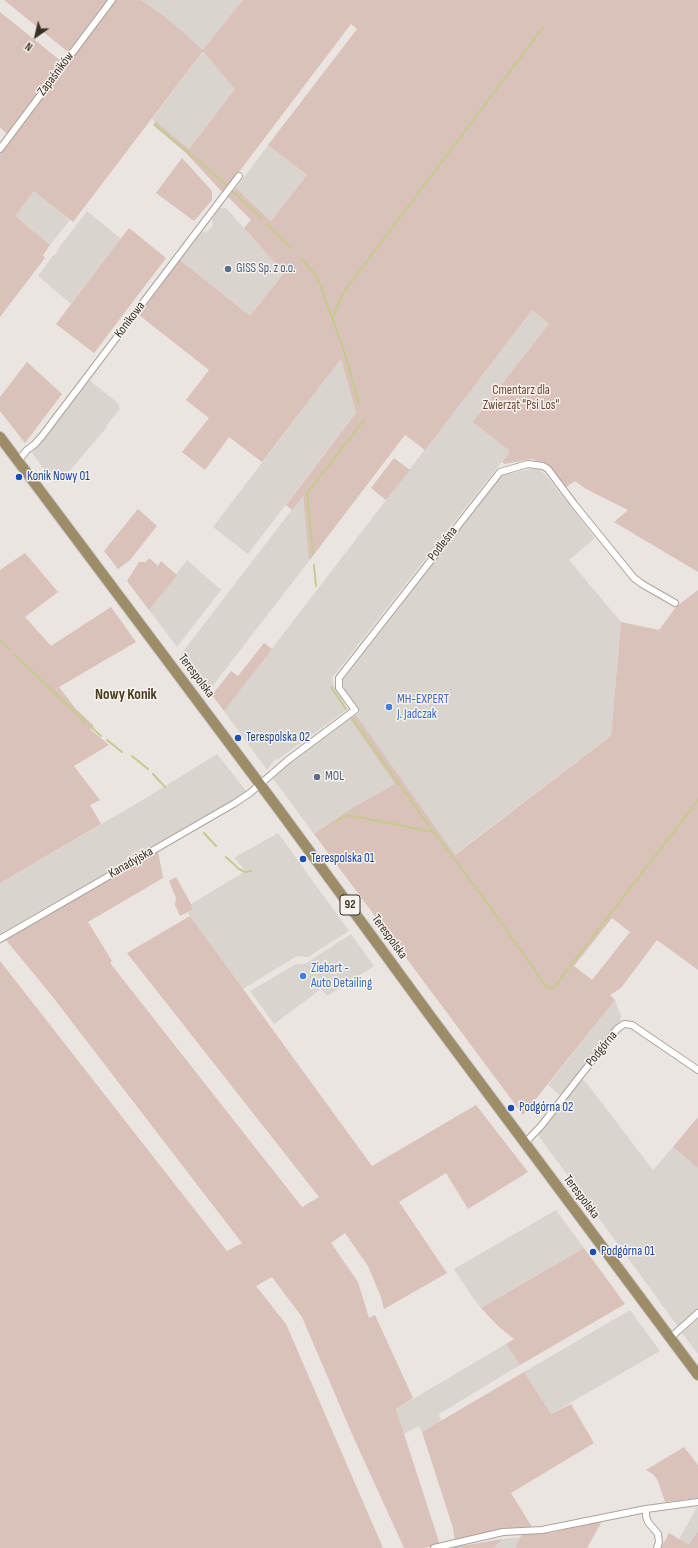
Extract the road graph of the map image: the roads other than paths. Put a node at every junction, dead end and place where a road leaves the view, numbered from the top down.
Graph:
1 (112, 0) edge
2 (0, 149) edge
3 (239, 176) dead end
4 (0, 437) edge
5 (18, 461) junction
6 (675, 603) dead end
7 (260, 784) junction
8 (0, 939) edge
9 (698, 1070) edge
10 (525, 1143) junction
11 (698, 1313) edge
12 (670, 1338) junction
13 (698, 1374) edge
14 (698, 1502) edge
15 (646, 1509) junction
16 (434, 1548) edge
17 (657, 1548) edge

1 - 2 street, Zapaśników
3 - 5 street, Konikowa
4 - 5 main road, Terespolska / 92
5 - 7 main road, Terespolska / 92
6 - 7 street, Podleśna
7 - 8 street, Kanadyjska
7 - 10 main road, Terespolska / 92
9 - 10 street, Podgórna
10 - 12 main road, Terespolska / 92
11 - 12 street
12 - 13 main road, Terespolska / 92
14 - 15 street
15 - 16 street
15 - 17 street

